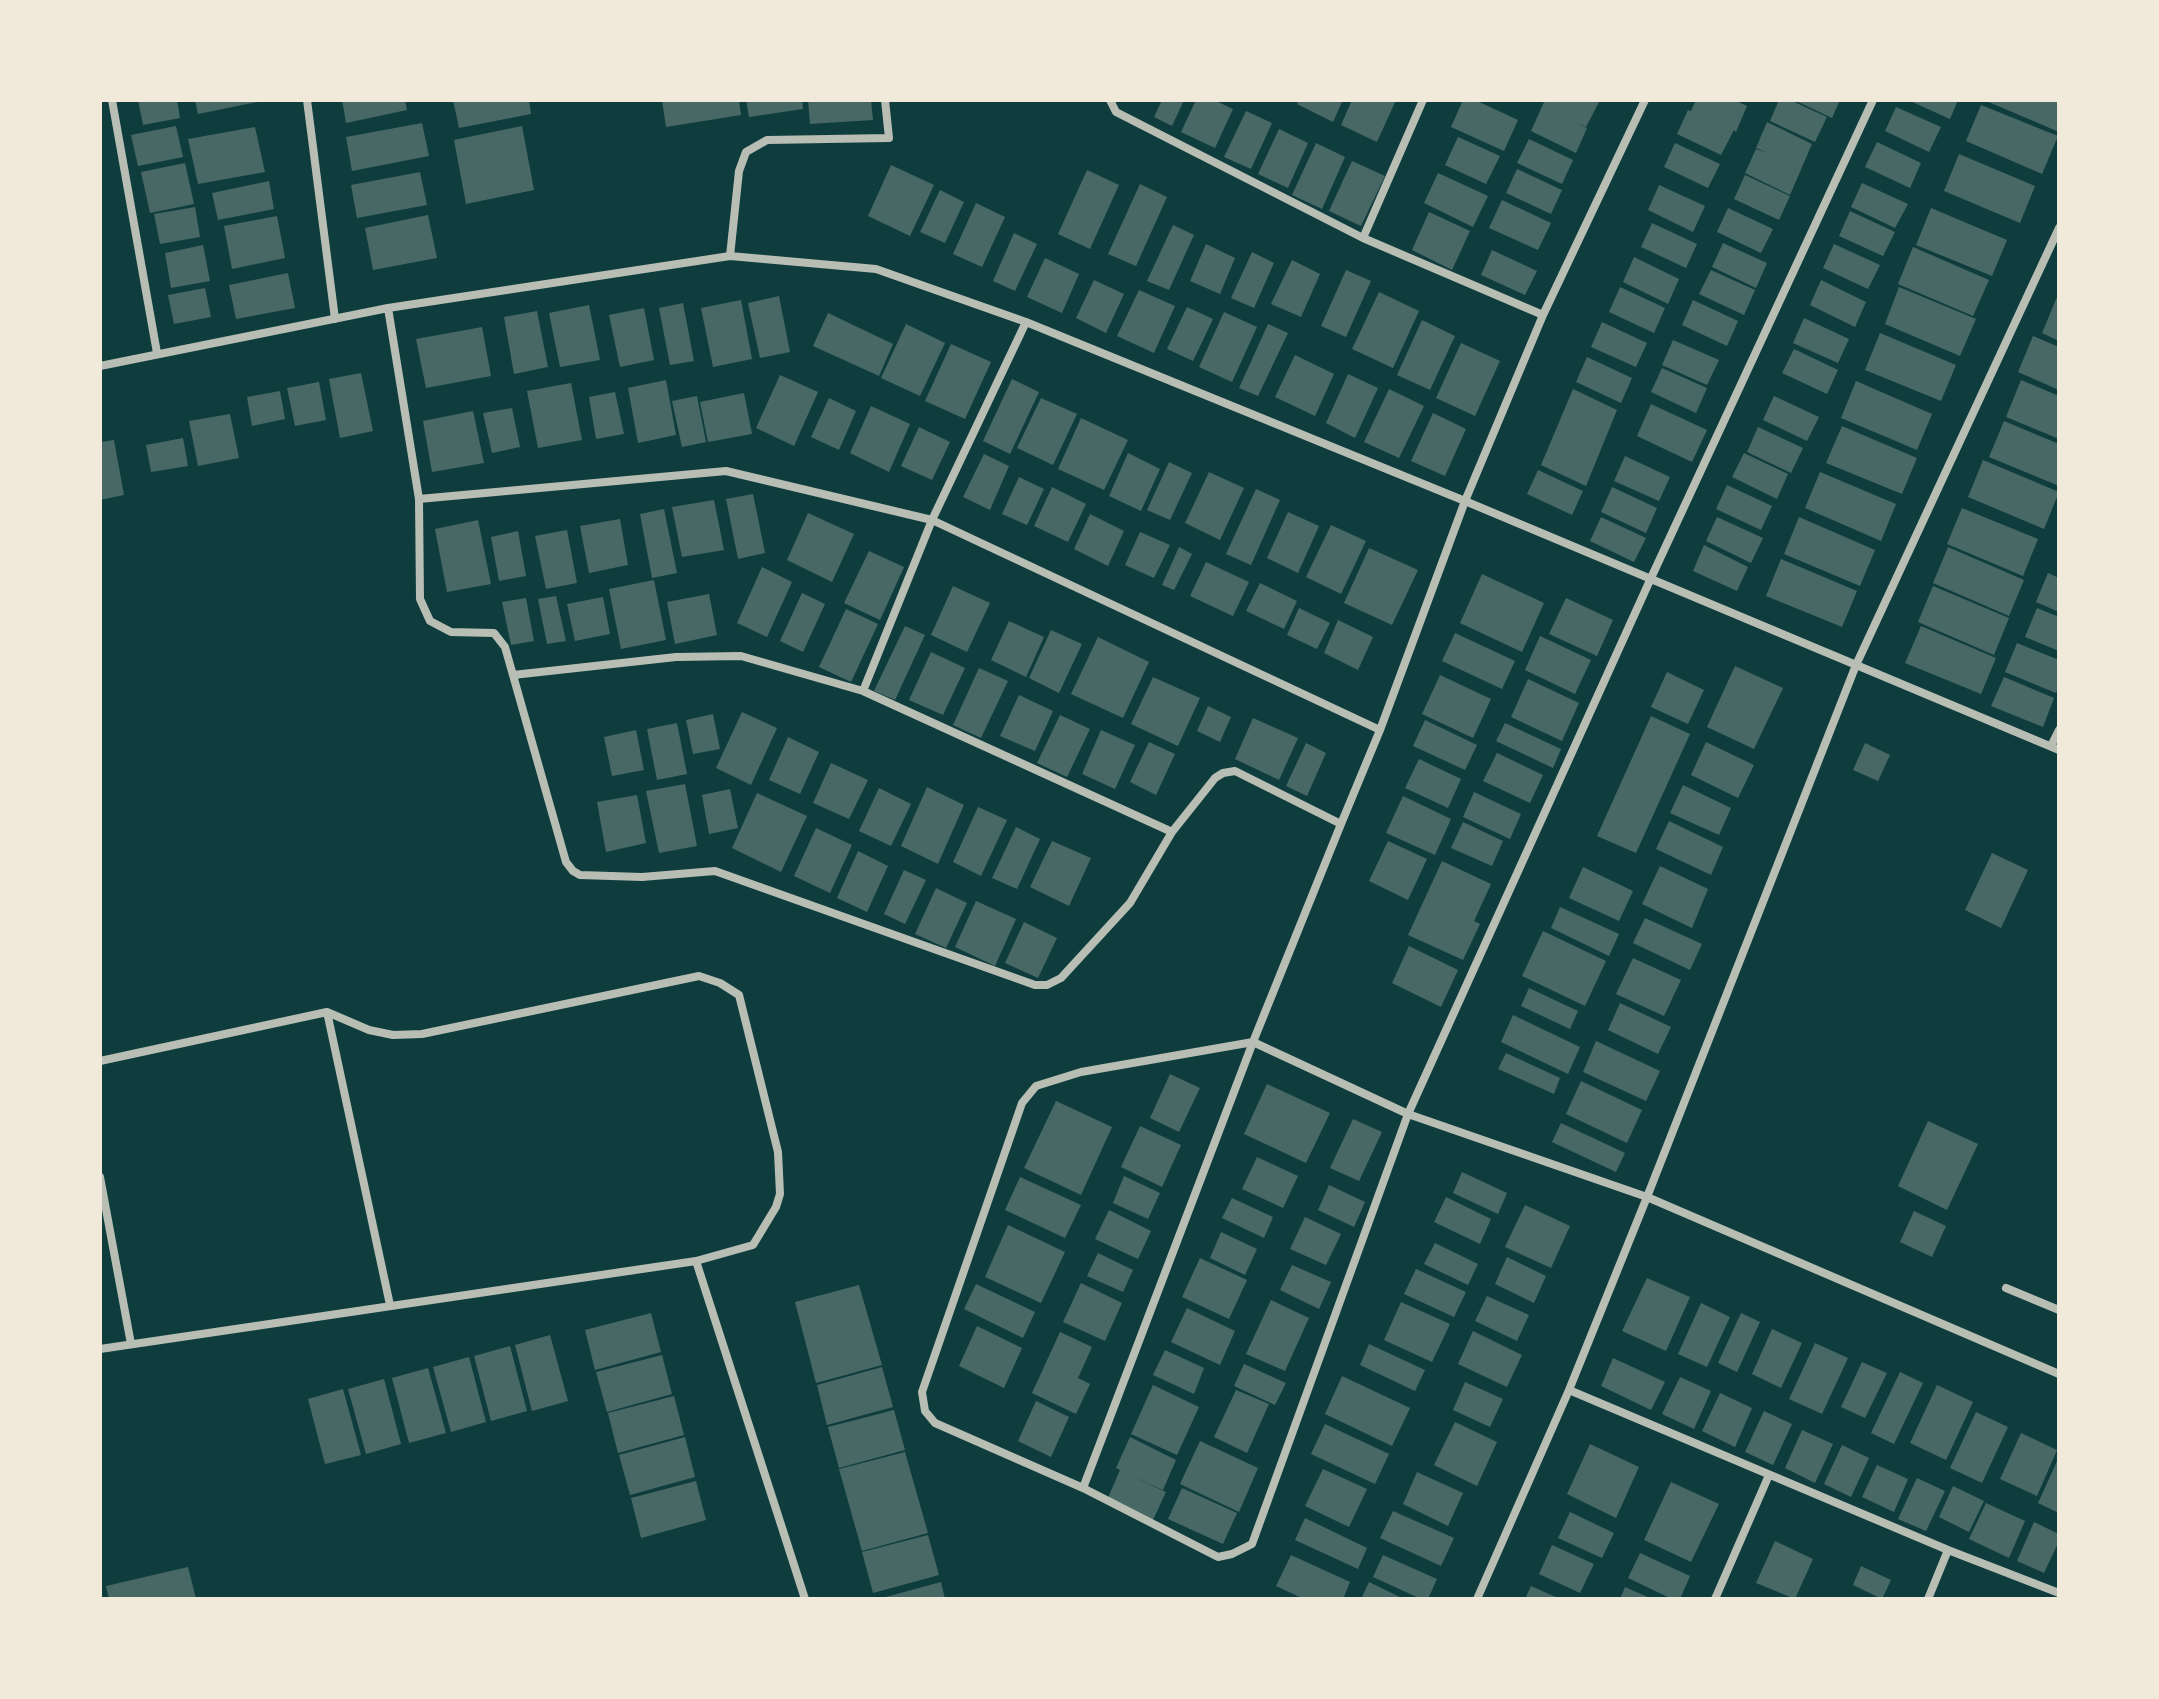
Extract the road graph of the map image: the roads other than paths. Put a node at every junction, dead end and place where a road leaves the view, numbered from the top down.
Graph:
1 (112, 100) edge
2 (307, 100) edge
3 (885, 100) edge
4 (1110, 100) edge
5 (1423, 100) edge
6 (1645, 100) edge
7 (1873, 100) edge
8 (2059, 228) edge
9 (1363, 238) junction
10 (730, 256) junction
11 (388, 308) junction
12 (1543, 315) junction
13 (335, 319) junction
14 (1026, 322) junction
15 (157, 353) junction
16 (100, 366) edge
17 (419, 499) junction
18 (1465, 501) junction
19 (932, 520) junction
20 (1651, 578) junction
21 (1856, 665) junction
22 (513, 675) junction
23 (863, 691) junction
24 (1380, 730) junction
25 (2059, 730) edge
26 (2055, 748) edge
27 (1341, 824) junction
28 (1172, 832) junction
29 (327, 1012) junction
30 (1253, 1042) junction
31 (100, 1061) edge
32 (1408, 1114) junction
33 (100, 1177) edge
34 (1647, 1197) junction
35 (696, 1261) junction
36 (2006, 1288) dead end
37 (390, 1305) junction
38 (2059, 1310) edge
39 (131, 1344) junction
40 (100, 1349) edge
41 (2059, 1374) edge
42 (1569, 1390) junction
43 (1769, 1475) junction
44 (1083, 1488) junction
45 (1948, 1550) junction
46 (2059, 1593) edge
47 (805, 1599) edge
48 (1477, 1599) edge
49 (1715, 1599) edge
50 (1928, 1599) edge

1 - 15 street
2 - 13 street
3 - 10 street
4 - 9 street
5 - 9 street
6 - 12 street
7 - 20 street
8 - 21 street
9 - 12 street
10 - 11 street
10 - 14 street
11 - 13 street
11 - 17 street
12 - 18 street
13 - 15 street
14 - 18 street
14 - 19 street
15 - 16 street
17 - 19 street
17 - 22 street
18 - 20 street
18 - 24 street
19 - 23 street
19 - 24 street
20 - 21 street
20 - 32 street
21 - 26 street
21 - 34 street
22 - 23 street
22 - 28 street
23 - 28 street
24 - 27 street
25 - 26 street
27 - 28 street
27 - 30 street
29 - 31 street
29 - 35 street
29 - 37 street
30 - 32 street
30 - 44 street
30 - 44 street
32 - 34 street
32 - 44 street
33 - 39 street
34 - 41 street
34 - 42 street
35 - 37 street
35 - 47 street
36 - 38 street
37 - 39 street
39 - 40 street
42 - 43 street
42 - 48 street
43 - 45 street
43 - 49 street
45 - 46 street
45 - 50 street

